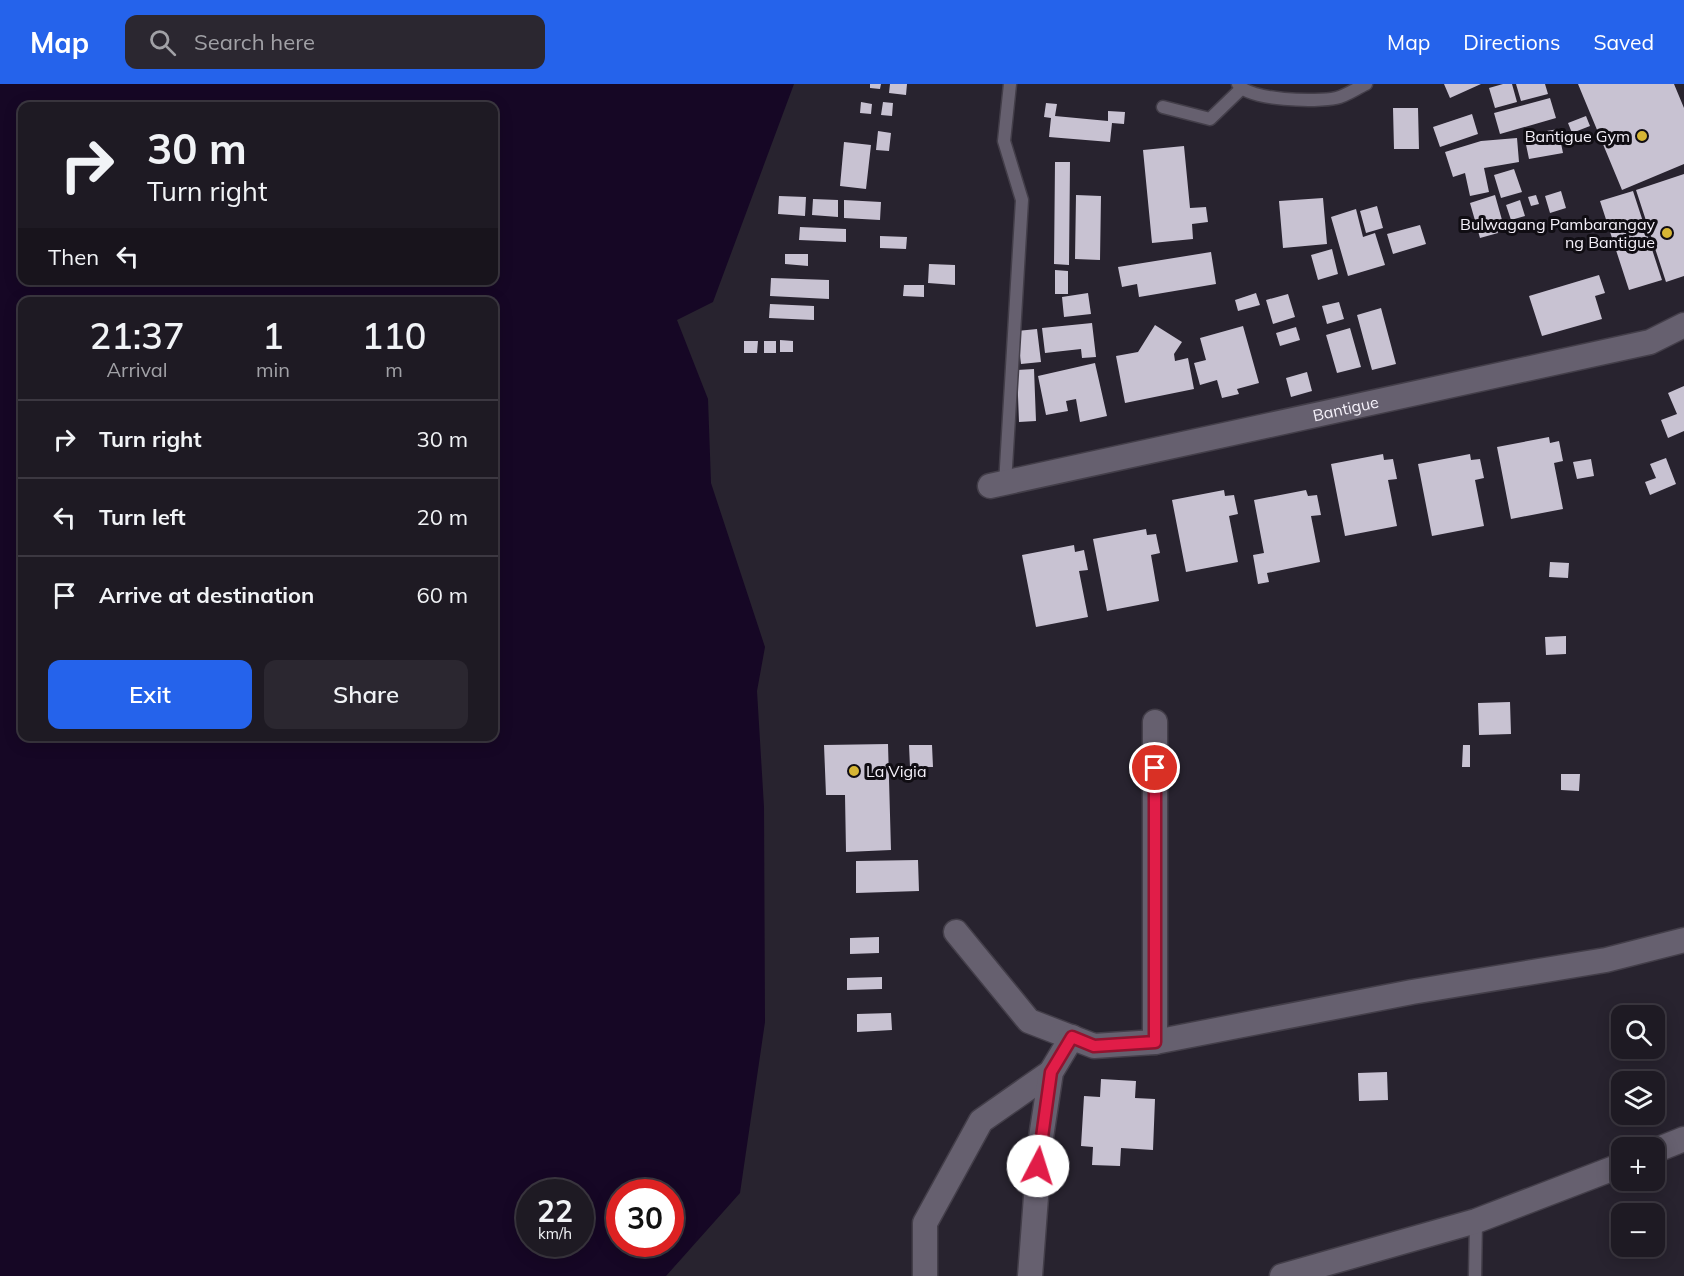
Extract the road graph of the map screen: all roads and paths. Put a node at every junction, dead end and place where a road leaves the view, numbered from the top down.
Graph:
1 (1010, 84) edge
2 (1366, 84) edge
3 (1239, 86) edge
4 (1163, 107) dead end
5 (1684, 325) edge
6 (998, 485) joint
7 (1155, 722) dead end
8 (956, 932) dead end
9 (1684, 940) edge
10 (1072, 1037) junction
11 (1155, 1042) junction
12 (1051, 1072) junction
13 (1684, 1139) edge
14 (1665, 1147) edge
15 (1611, 1169) edge
16 (1476, 1221) junction
17 (1339, 1268) edge
18 (925, 1276) edge
19 (1030, 1276) edge
20 (1282, 1276) edge
21 (1475, 1276) edge

1 - 6 lane
2 - 3 lane
3 - 4 lane
5 - 6 street, Bantigue
7 - 11 street
8 - 10 street
9 - 11 street
10 - 11 street
10 - 12 street
12 - 18 street
12 - 19 street
13 - 14 street
15 - 16 street
16 - 17 street
16 - 21 lane
17 - 20 street

